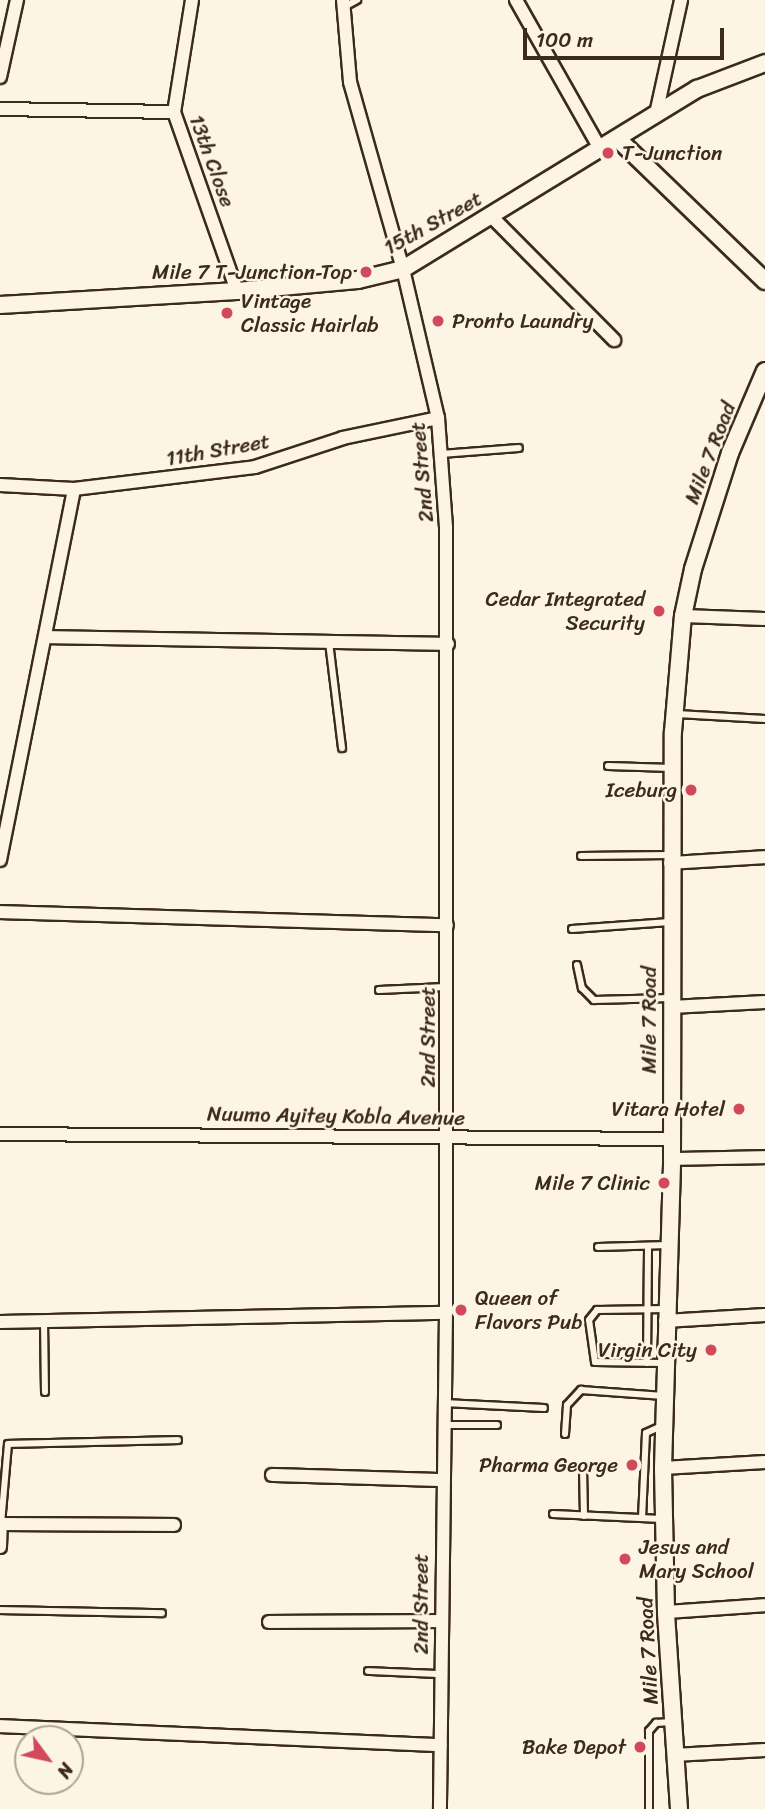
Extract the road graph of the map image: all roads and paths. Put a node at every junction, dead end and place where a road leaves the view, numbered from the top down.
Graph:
1 (17, 0) edge
2 (192, 0) edge
3 (357, 0) edge
4 (516, 0) edge
5 (681, 0) edge
6 (343, 4) edge
7 (765, 64) edge
8 (0, 77) edge
9 (0, 109) edge
10 (174, 112) junction
11 (656, 114) junction
12 (619, 140) junction
13 (601, 150) junction
14 (491, 216) junction
15 (403, 269) junction
16 (765, 281) edge
17 (237, 290) junction
18 (0, 305) edge
19 (614, 340) dead end
20 (765, 371) edge
21 (438, 418) junction
22 (519, 448) dead end
23 (441, 454) junction
24 (0, 485) edge
25 (74, 489) junction
26 (683, 616) junction
27 (765, 619) edge
28 (47, 637) junction
29 (329, 642) junction
30 (448, 644) junction
31 (675, 714) junction
32 (765, 719) edge
33 (342, 748) dead end
34 (608, 766) dead end
35 (672, 768) junction
36 (581, 856) dead end
37 (765, 857) edge
38 (670, 859) junction
39 (0, 860) edge
40 (0, 912) edge
41 (670, 922) junction
42 (447, 925) junction
43 (572, 929) dead end
44 (577, 965) dead end
45 (447, 987) junction
46 (379, 990) dead end
47 (765, 1002) edge
48 (671, 1003) junction
49 (0, 1134) edge
50 (447, 1137) junction
51 (671, 1139) junction
52 (765, 1157) edge
53 (672, 1159) junction
54 (668, 1245) junction
55 (648, 1246) junction
56 (598, 1247) dead end
57 (648, 1284) junction
58 (667, 1284) junction
59 (648, 1309) junction
60 (446, 1313) junction
61 (665, 1315) junction
62 (765, 1315) edge
63 (44, 1321) junction
64 (0, 1322) edge
65 (647, 1363) junction
66 (664, 1363) junction
67 (45, 1392) dead end
68 (664, 1395) junction
69 (444, 1403) junction
70 (544, 1408) dead end
71 (443, 1425) junction
72 (497, 1425) dead end
73 (664, 1426) junction
74 (565, 1434) dead end
75 (178, 1440) dead end
76 (765, 1462) edge
77 (583, 1468) dead end
78 (663, 1468) junction
79 (272, 1475) dead end
80 (441, 1480) junction
81 (553, 1514) dead end
82 (584, 1516) junction
83 (642, 1518) junction
84 (664, 1519) junction
85 (1, 1524) edge
86 (174, 1525) dead end
87 (0, 1547) edge
88 (765, 1605) edge
89 (0, 1610) edge
90 (666, 1612) junction
91 (162, 1614) dead end
92 (440, 1621) junction
93 (269, 1622) dead end
94 (368, 1671) dead end
95 (440, 1674) junction
96 (673, 1722) junction
97 (0, 1726) edge
98 (441, 1745) junction
99 (765, 1750) edge
100 (674, 1755) junction
101 (440, 1809) edge
102 (649, 1809) edge
103 (679, 1809) edge

1 - 8 street
2 - 10 street, 13th Close
3 - 6 lane
4 - 13 street
5 - 11 street
6 - 15 street, 2nd Street
7 - 11 street, 15th Street
9 - 10 street
10 - 17 street, 13th Close
11 - 12 street, 15th Street
12 - 13 street, 15th Street
12 - 16 street
13 - 14 street, 15th Street
14 - 15 street, 15th Street
14 - 19 street
15 - 17 street, 15th Street
15 - 21 street, 2nd Street
17 - 18 street, 15th Street
20 - 26 street, Mile 7 Road
21 - 23 street, 2nd Street
21 - 25 street, 11th Street
22 - 23 lane
23 - 30 street, 2nd Street
24 - 25 street, 11th Street
25 - 28 street
26 - 27 street
26 - 31 street, Mile 7 Road
28 - 29 street
28 - 39 street
29 - 30 street
29 - 33 lane
30 - 42 street, 2nd Street
31 - 32 lane
31 - 35 street, Mile 7 Road
34 - 35 lane
35 - 38 street, Mile 7 Road
36 - 38 lane
37 - 38 street
38 - 41 street, Mile 7 Road
40 - 42 street
41 - 43 lane
41 - 48 street, Mile 7 Road
42 - 45 street, 2nd Street
44 - 48 lane
45 - 46 lane
45 - 50 street, 2nd Street
47 - 48 street
48 - 51 street, Mile 7 Road
49 - 50 street, Nuumo Ayitey Kobla Avenue
50 - 51 street, Nuumo Ayitey Kobla Avenue
50 - 60 street, 2nd Street
51 - 53 street, Mile 7 Road
52 - 53 street
53 - 54 street, Mile 7 Road
54 - 55 lane
54 - 58 street, Mile 7 Road
55 - 56 lane
55 - 57 lane
57 - 58 lane
57 - 59 lane
58 - 61 street, Mile 7 Road
59 - 61 lane
59 - 65 lane
59 - 65 lane
60 - 63 street
60 - 69 street, 2nd Street
61 - 62 street
61 - 66 street, Mile 7 Road
63 - 64 street
63 - 67 lane
65 - 66 lane
66 - 68 street, Mile 7 Road
68 - 73 street, Mile 7 Road
68 - 74 lane
69 - 70 lane
69 - 71 street, 2nd Street
71 - 72 lane
71 - 80 street, 2nd Street
73 - 78 street, Mile 7 Road
73 - 83 lane
75 - 85 lane
76 - 78 street
77 - 82 lane
78 - 84 street, Mile 7 Road
79 - 80 street
80 - 92 street, 2nd Street
81 - 82 lane
82 - 83 lane
83 - 84 lane
84 - 90 street, Mile 7 Road
85 - 86 street
85 - 87 street
88 - 90 street
89 - 91 lane
90 - 96 street, Mile 7 Road
92 - 93 street
92 - 95 street, 2nd Street
94 - 95 lane
95 - 98 street, 2nd Street
96 - 100 street, Mile 7 Road
96 - 102 lane
97 - 98 street
98 - 101 street, 2nd Street
99 - 100 street
100 - 103 street, Mile 7 Road

